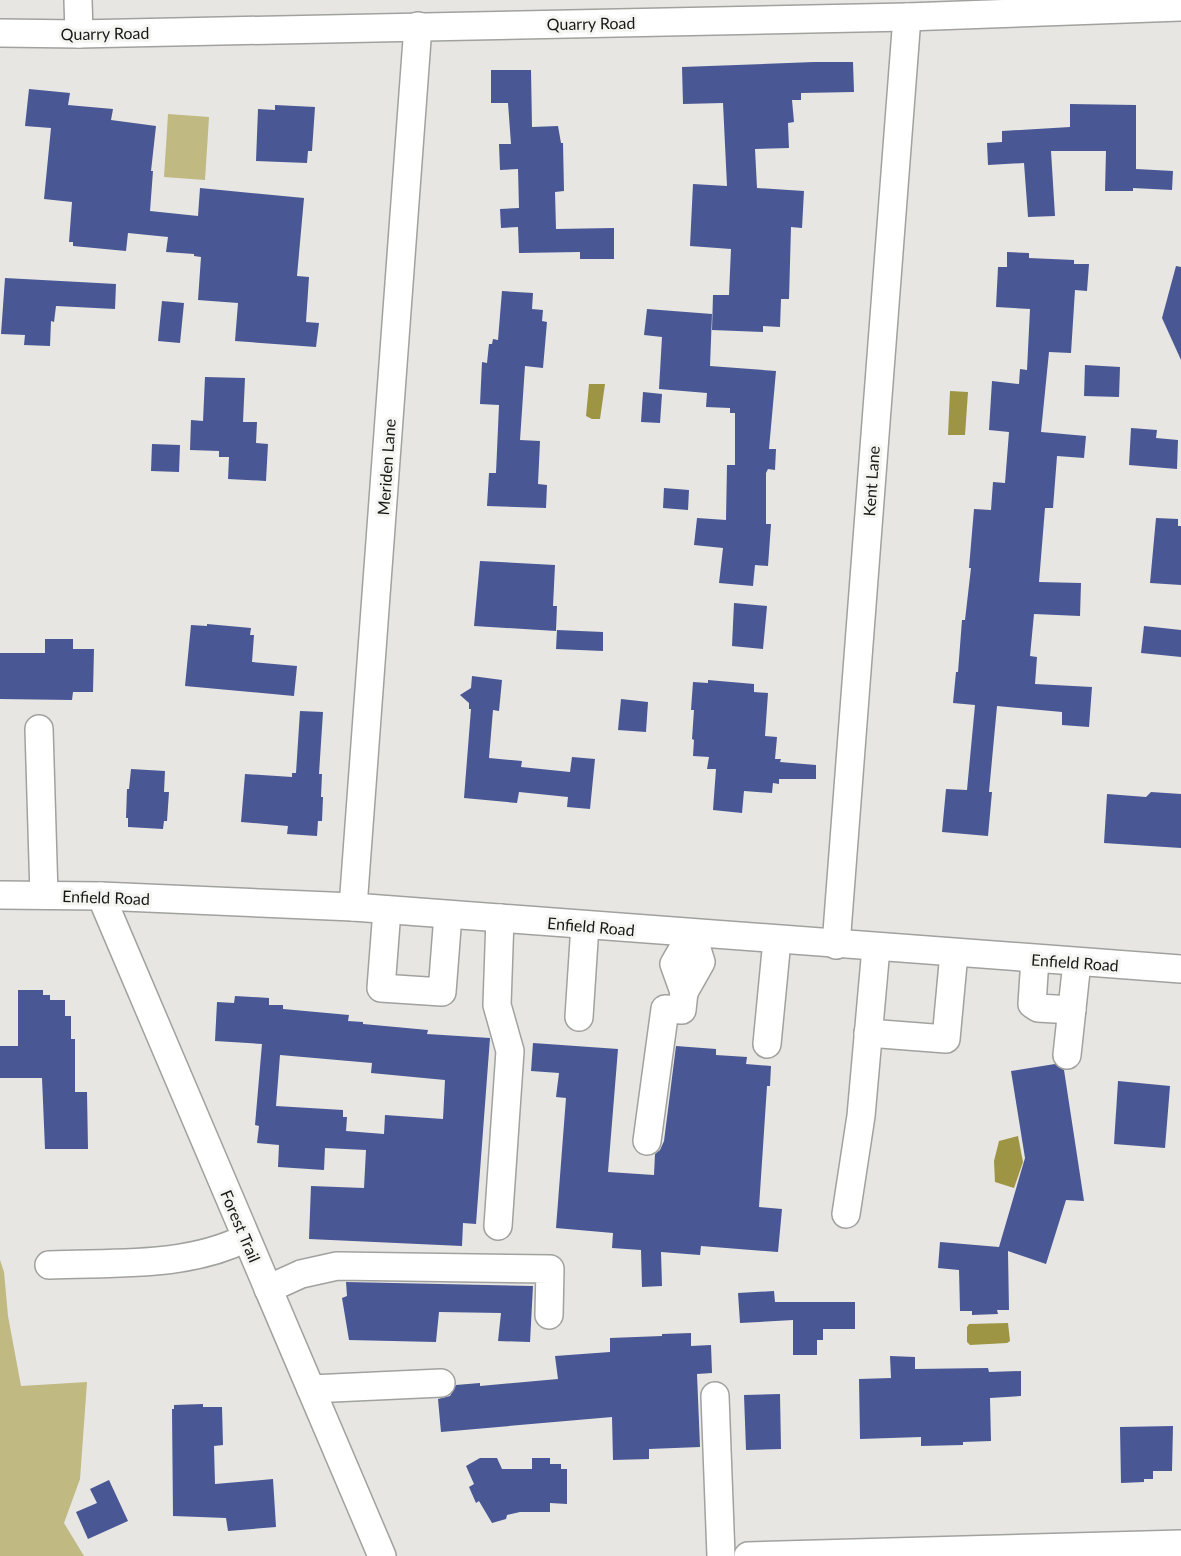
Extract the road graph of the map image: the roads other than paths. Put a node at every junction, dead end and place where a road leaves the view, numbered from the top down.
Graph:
1 (78, 0) edge
2 (1181, 7) edge
3 (907, 17) junction
4 (418, 26) junction
5 (0, 33) edge
6 (79, 34) junction
7 (39, 729) dead end
8 (0, 895) edge
9 (44, 896) junction
10 (101, 896) junction
11 (353, 907) junction
12 (387, 910) junction
13 (448, 915) junction
14 (500, 918) junction
15 (585, 925) junction
16 (692, 933) junction
17 (777, 940) junction
18 (836, 945) junction
19 (876, 948) junction
20 (954, 953) junction
21 (1035, 959) junction
22 (1077, 962) junction
23 (1181, 969) edge
24 (1072, 1010) junction
25 (579, 1017) dead end
26 (868, 1033) junction
27 (767, 1044) dead end
28 (1067, 1055) dead end
29 (647, 1141) dead end
30 (846, 1214) dead end
31 (498, 1226) dead end
32 (246, 1238) junction
33 (49, 1265) dead end
34 (268, 1289) junction
35 (549, 1315) dead end
36 (441, 1383) dead end
37 (311, 1389) junction
38 (715, 1396) dead end
39 (1181, 1544) edge
40 (382, 1556) edge
41 (721, 1556) edge
42 (748, 1556) edge

1 - 6 street
2 - 3 street, Quarry Road
3 - 4 street, Quarry Road
3 - 18 street, Kent Lane
4 - 6 street, Quarry Road
4 - 11 street, Meriden Lane
5 - 6 street, Quarry Road
7 - 9 street
8 - 9 street, Enfield Road
9 - 10 street, Enfield Road
10 - 11 street, Enfield Road
10 - 32 street, Forest Trail
11 - 12 street, Enfield Road
12 - 13 street, Enfield Road
12 - 13 street
13 - 14 street, Enfield Road
14 - 15 street, Enfield Road
14 - 31 street
15 - 16 street, Enfield Road
15 - 25 street
16 - 17 street, Enfield Road
16 - 29 street
17 - 18 street, Enfield Road
17 - 27 street
18 - 19 street, Enfield Road
19 - 20 street, Enfield Road
19 - 26 street
20 - 21 street, Enfield Road
20 - 26 street
21 - 22 street, Enfield Road
21 - 24 street
22 - 23 street, Enfield Road
22 - 24 street
24 - 28 street
26 - 30 street
32 - 33 street
32 - 34 street, Forest Trail
34 - 35 street
34 - 37 street, Forest Trail
36 - 37 street
37 - 40 street, Forest Trail
38 - 41 street
39 - 42 street

